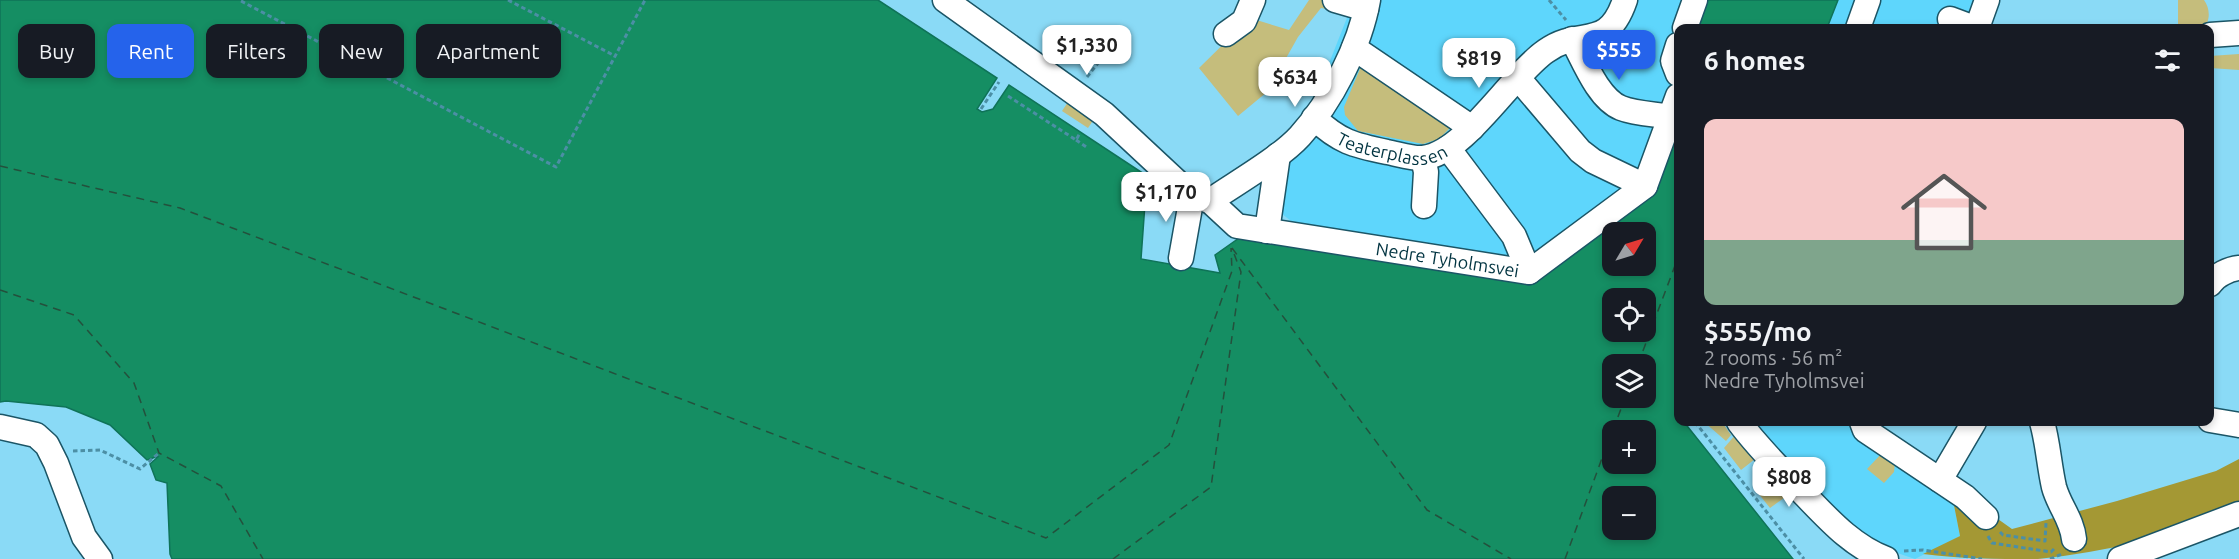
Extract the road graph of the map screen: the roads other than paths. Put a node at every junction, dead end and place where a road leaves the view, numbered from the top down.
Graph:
1 (945, 0) edge
2 (1254, 0) edge
3 (1335, 0) edge
4 (1625, 0) edge
5 (1695, 0) edge
6 (1868, 0) edge
7 (1987, 0) edge
8 (1367, 5) edge
9 (1950, 19) dead end
10 (1686, 24) edge
11 (1859, 24) edge
12 (1964, 24) edge
13 (1978, 24) edge
14 (2239, 33) edge
15 (1226, 34) dead end
16 (2214, 35) edge
17 (1572, 39) junction
18 (1354, 48) junction
19 (1518, 78) junction
20 (1674, 106) edge
21 (1674, 109) edge
22 (1314, 118) junction
23 (1472, 128) junction
24 (1448, 148) junction
25 (1278, 154) junction
26 (1423, 158) junction
27 (1645, 186) junction
28 (1201, 199) junction
29 (1424, 206) dead end
30 (1267, 231) junction
31 (1181, 258) dead end
32 (2239, 268) edge
33 (1529, 272) junction
34 (2214, 278) edge
35 (2214, 421) edge
36 (2239, 425) edge
37 (1742, 426) edge
38 (1864, 426) edge
39 (1972, 426) edge
40 (2043, 426) edge
41 (0, 427) edge
42 (1940, 480) junction
43 (2239, 514) edge
44 (1985, 522) road end
45 (2066, 542) road end
46 (1881, 557) edge
47 (100, 559) edge
48 (2120, 559) edge

1 - 28 street, Nedre Tyholmsvei
2 - 15 street
3 - 8 street
4 - 17 street
5 - 10 street
6 - 11 street
7 - 13 street
8 - 18 street
9 - 12 street
14 - 16 street
17 - 19 street
17 - 20 street
18 - 22 street
18 - 23 street, Teaterplassen
19 - 23 street
19 - 27 street
21 - 27 street
22 - 25 street
22 - 26 street, Teaterplassen
23 - 24 street, Teaterplassen
24 - 26 street, Teaterplassen
24 - 33 street
25 - 28 street
25 - 30 street
26 - 29 street
27 - 33 street, Nedre Tyholmsvei
28 - 30 street, Nedre Tyholmsvei
28 - 31 street
30 - 33 street, Nedre Tyholmsvei
32 - 34 street
35 - 36 street
37 - 46 street
38 - 42 street
39 - 42 street
40 - 45 street
41 - 47 street
42 - 44 street
43 - 48 street

